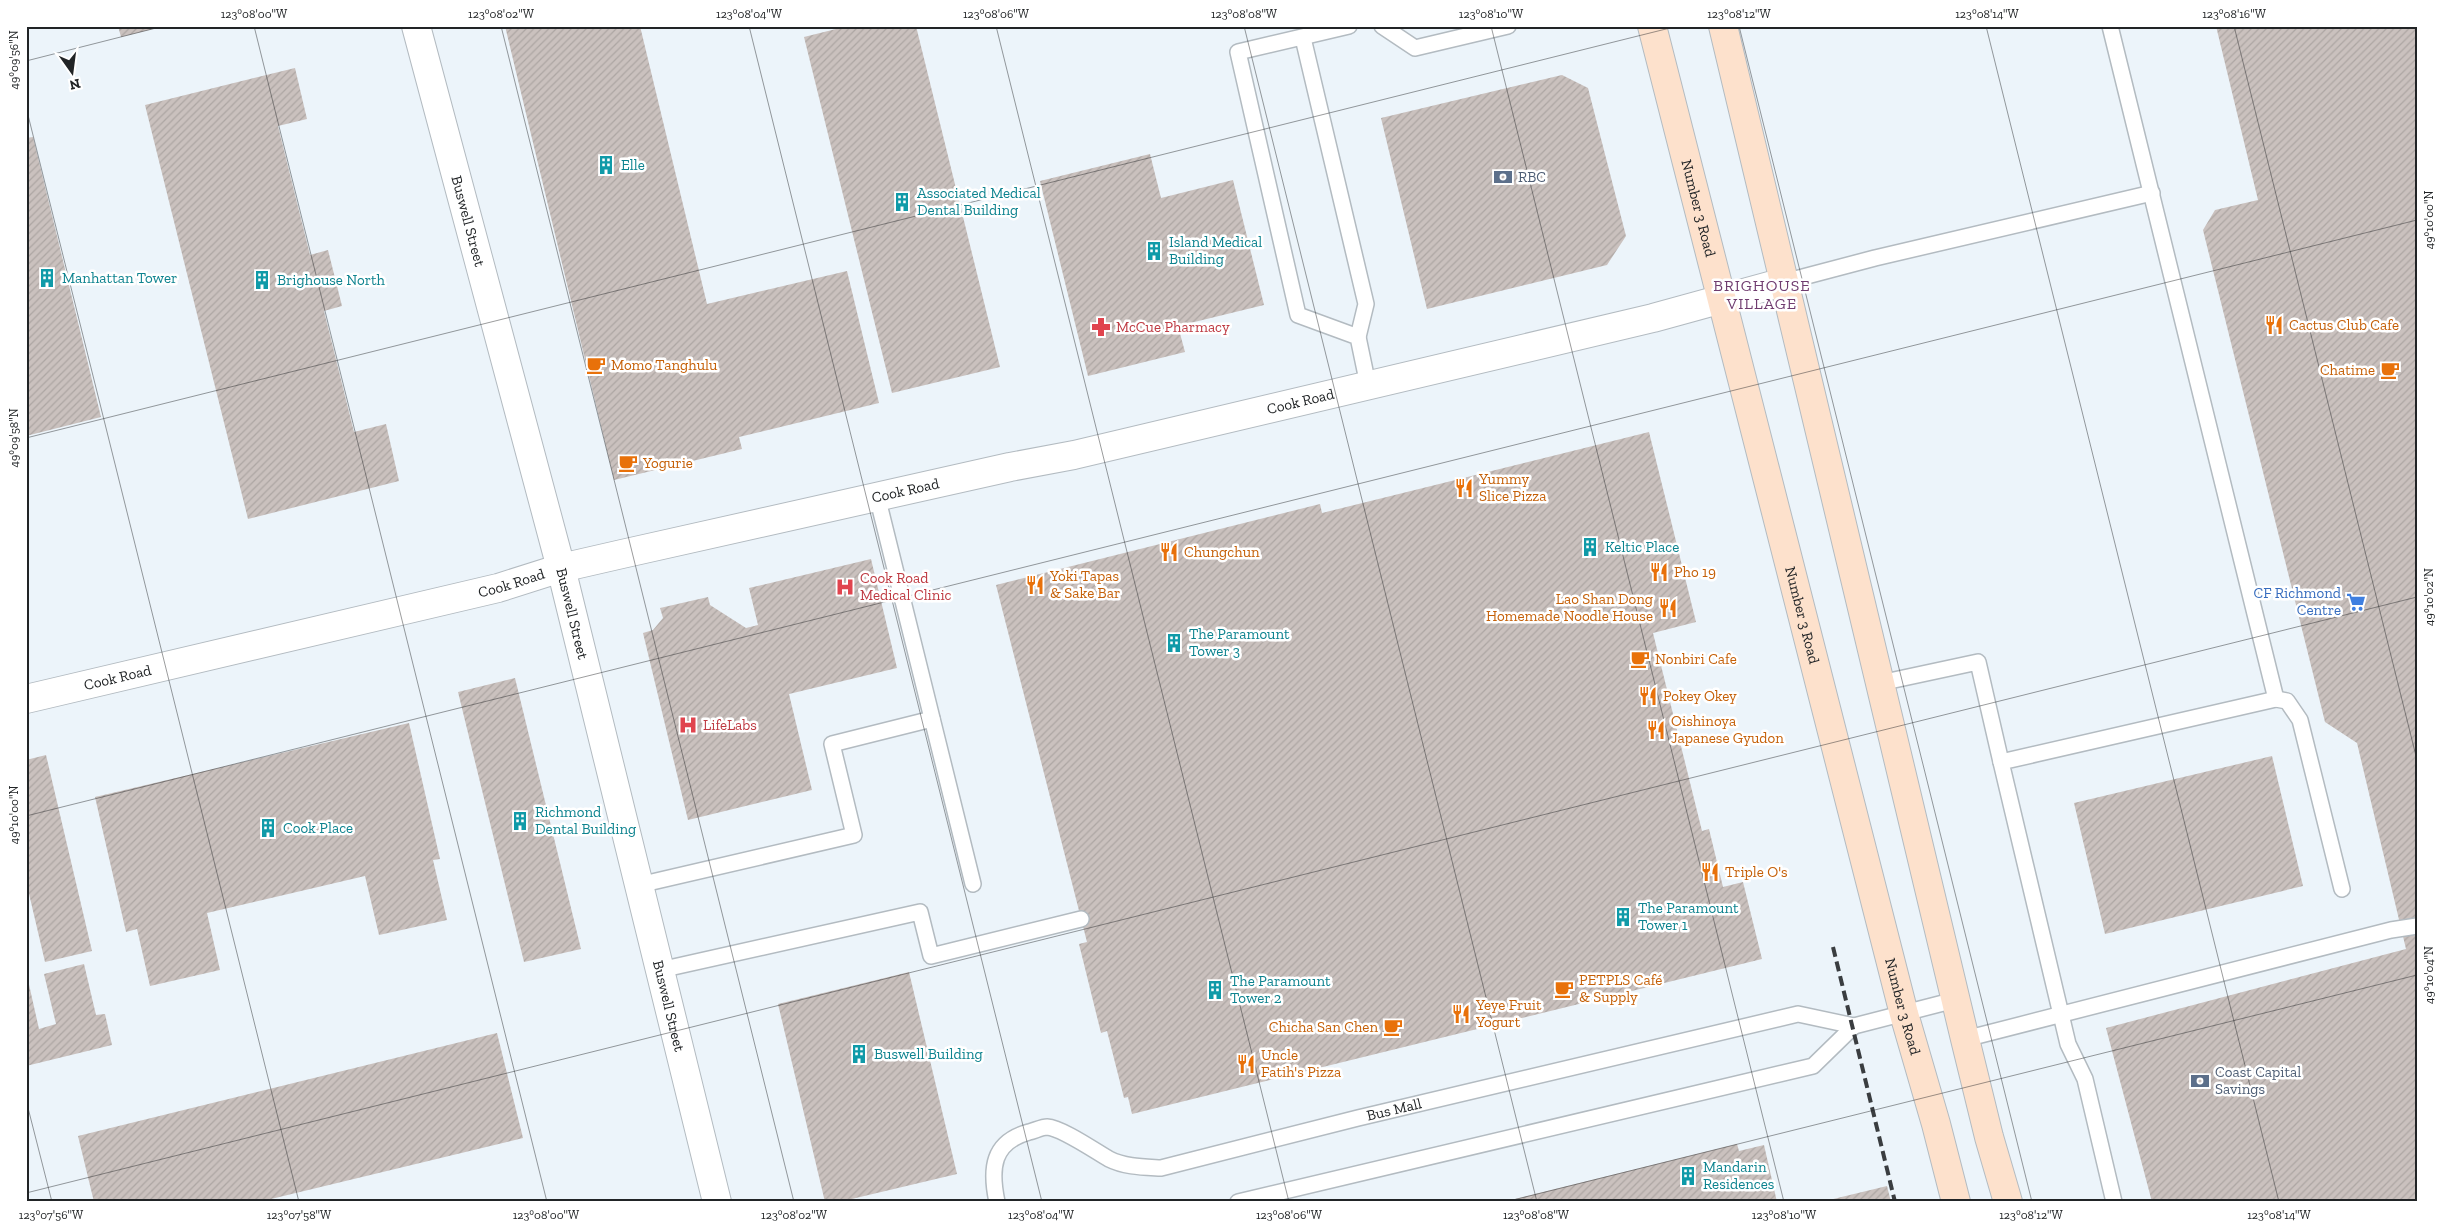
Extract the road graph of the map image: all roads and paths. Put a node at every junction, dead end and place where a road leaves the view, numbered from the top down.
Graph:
1 (416, 26) edge
2 (1349, 26) edge
3 (1382, 26) edge
4 (1508, 26) edge
5 (1652, 26) edge
6 (1723, 26) edge
7 (2110, 26) edge
8 (1303, 38) junction
9 (2152, 193) junction
10 (1784, 282) junction
11 (1721, 300) junction
12 (1358, 337) junction
13 (1368, 385) junction
14 (877, 496) junction
15 (561, 568) junction
16 (1880, 683) junction
17 (2276, 698) junction
18 (26, 699) edge
19 (932, 719) junction
20 (2001, 762) junction
21 (973, 884) dead end
22 (639, 885) junction
23 (2342, 889) dead end
24 (1082, 919) dead end
25 (2417, 926) edge
26 (660, 970) junction
27 (1955, 1000) junction
28 (1904, 1014) junction
29 (2060, 1014) junction
30 (1854, 1026) junction
31 (1964, 1038) junction
32 (717, 1202) edge
33 (997, 1202) edge
34 (1238, 1202) edge
35 (1956, 1202) edge
36 (2008, 1202) edge
37 (2114, 1202) edge

1 - 15 street, Buswell Street
2 - 8 lane
3 - 4 lane
5 - 11 main road, Number 3 Road
6 - 10 main road
7 - 9 lane
8 - 12 lane
8 - 12 lane
9 - 10 lane
9 - 17 lane
10 - 11 street, Cook Road
10 - 16 main road
11 - 13 street, Cook Road
11 - 28 main road, Number 3 Road
12 - 13 lane
13 - 14 street, Cook Road
14 - 15 street, Cook Road
14 - 19 lane
15 - 18 street, Cook Road
15 - 22 street, Buswell Street
16 - 20 lane
16 - 27 main road
17 - 20 lane
17 - 23 lane
19 - 21 lane
19 - 22 lane
20 - 29 lane
22 - 26 street, Buswell Street
24 - 26 lane
25 - 29 lane
26 - 32 street, Buswell Street
27 - 28 lane, Bus Mall
27 - 31 main road
28 - 30 lane, Bus Mall
28 - 35 main road, Number 3 Road
29 - 31 lane
29 - 37 lane
30 - 33 lane, Bus Mall
30 - 34 lane
31 - 36 main road

